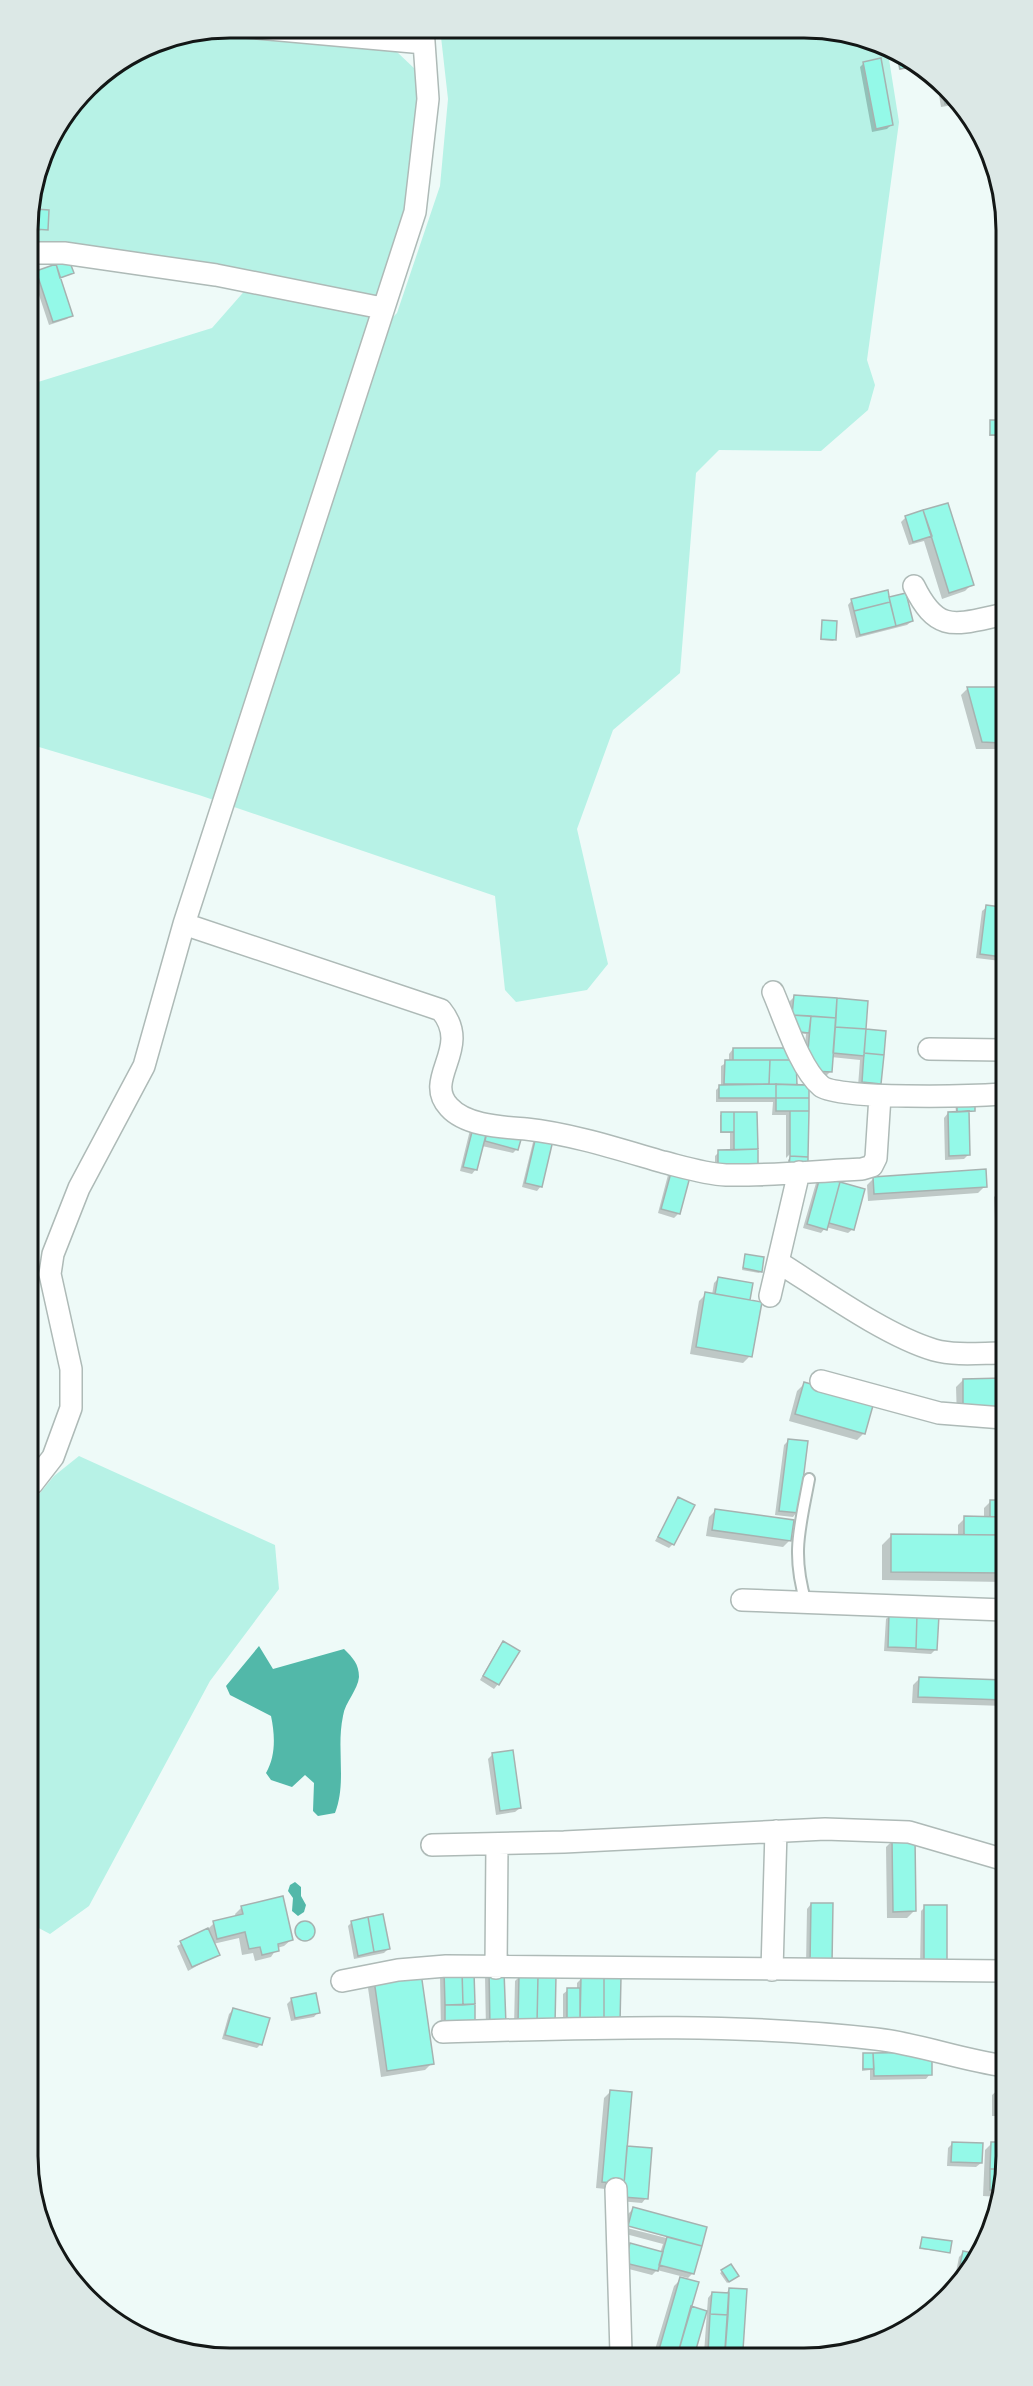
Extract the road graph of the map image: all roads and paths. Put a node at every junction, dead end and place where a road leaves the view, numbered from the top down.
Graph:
1 (423, 38) edge
2 (38, 253) edge
3 (382, 308) junction
4 (914, 586) dead end
5 (996, 616) edge
6 (184, 924) junction
7 (773, 992) dead end
8 (930, 1049) dead end
9 (996, 1050) edge
10 (996, 1094) edge
11 (880, 1096) junction
12 (799, 1172) junction
13 (778, 1262) junction
14 (770, 1296) dead end
15 (995, 1353) edge
16 (821, 1381) dead end
17 (995, 1417) edge
18 (38, 1476) edge
19 (809, 1479) dead end
20 (742, 1600) dead end
21 (806, 1603) junction
22 (995, 1610) edge
23 (776, 1832) junction
24 (497, 1844) junction
25 (432, 1845) dead end
26 (995, 1857) edge
27 (496, 1968) junction
28 (772, 1970) junction
29 (995, 1971) edge
30 (342, 1981) dead end
31 (443, 2032) dead end
32 (995, 2064) edge
33 (616, 2189) dead end
34 (621, 2348) edge

1 - 3 street
2 - 3 street
3 - 6 street
4 - 5 street
6 - 12 street
6 - 18 street
7 - 11 street
8 - 9 street
10 - 11 street
11 - 12 street
12 - 13 street
13 - 14 street
13 - 15 street
16 - 17 street
19 - 21 lane
20 - 21 street
21 - 22 street
23 - 24 street
23 - 26 street
23 - 28 street
24 - 25 street
24 - 27 street
27 - 28 street
27 - 30 street
28 - 29 street
31 - 32 street
33 - 34 street

